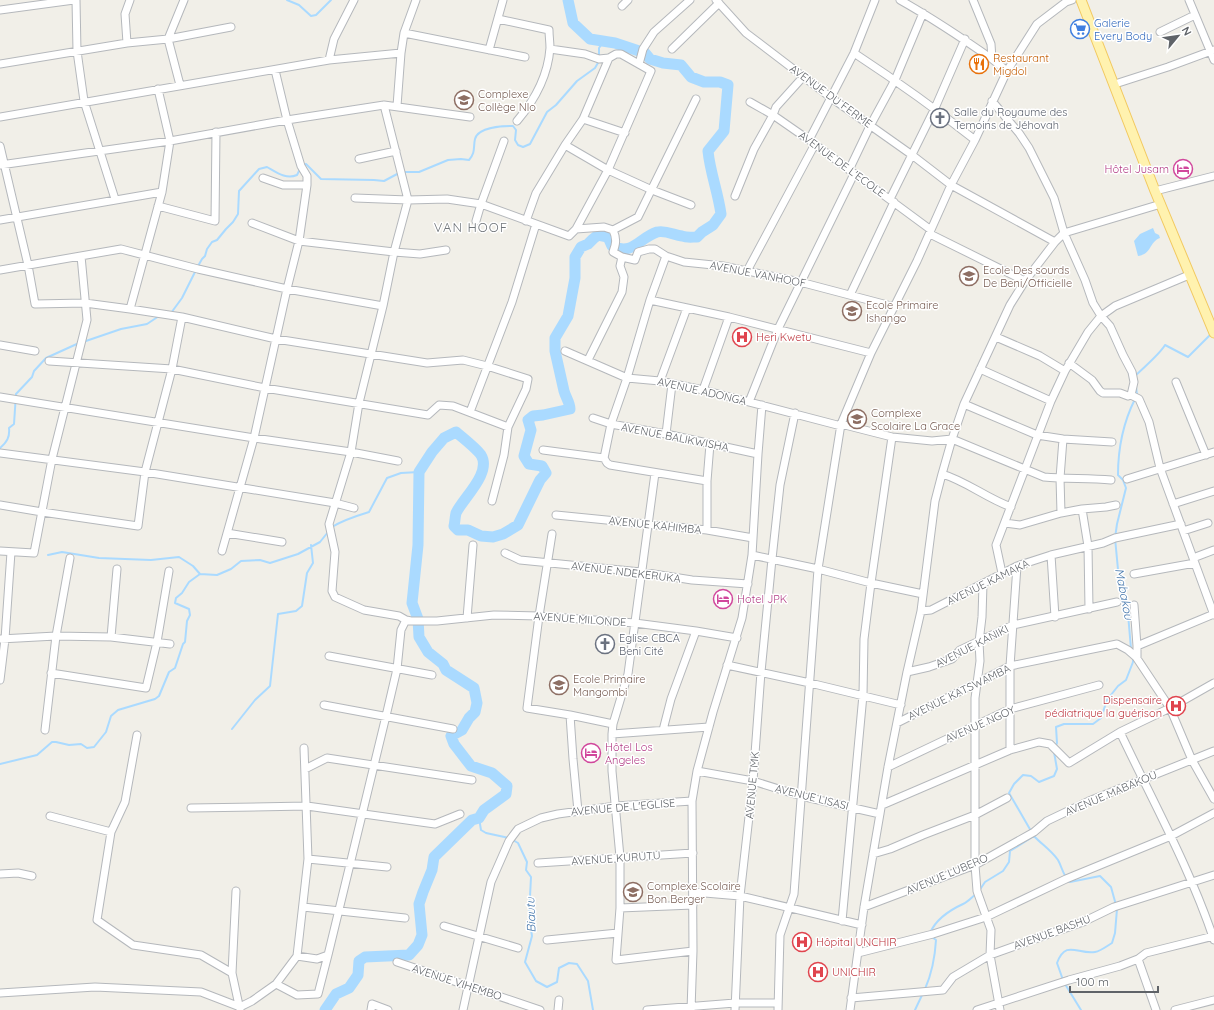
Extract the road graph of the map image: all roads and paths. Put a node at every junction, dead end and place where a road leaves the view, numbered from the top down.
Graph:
1 (75, 0) edge
2 (130, 0) edge
3 (184, 0) edge
4 (354, 0) edge
5 (416, 0) edge
6 (503, 0) edge
7 (628, 0) edge
8 (690, 0) edge
9 (875, 0) edge
10 (900, 0) edge
11 (973, 0) edge
12 (1072, 0) edge
13 (1081, 0) edge
14 (1189, 0) edge
15 (718, 2) edge
16 (25, 3) edge
17 (622, 6) dead end
18 (0, 10) edge
19 (923, 13) junction
20 (1195, 15) junction
21 (498, 19) junction
22 (231, 27) dead end
23 (1160, 32) dead end
24 (404, 33) junction
25 (168, 39) junction
26 (965, 39) junction
27 (127, 43) junction
28 (550, 49) junction
29 (672, 49) dead end
30 (488, 50) junction
31 (1212, 50) edge
32 (77, 51) junction
33 (401, 53) junction
34 (854, 53) junction
35 (525, 57) dead end
36 (610, 58) junction
37 (992, 59) junction
38 (329, 60) junction
39 (1214, 60) edge
40 (640, 62) junction
41 (0, 64) edge
42 (274, 70) junction
43 (1007, 70) junction
44 (803, 77) junction
45 (895, 80) junction
46 (1115, 84) junction
47 (180, 85) junction
48 (158, 89) junction
49 (830, 97) junction
50 (696, 99) dead end
51 (84, 101) junction
52 (992, 101) junction
53 (750, 102) dead end
54 (384, 105) junction
55 (397, 106) junction
56 (935, 108) junction
57 (772, 115) junction
58 (0, 117) edge
59 (470, 117) dead end
60 (583, 119) junction
61 (287, 120) junction
62 (517, 121) dead end
63 (870, 126) junction
64 (216, 132) junction
65 (625, 133) junction
66 (975, 140) junction
67 (170, 141) junction
68 (504, 142) dead end
69 (812, 142) junction
70 (565, 145) junction
71 (0, 146) edge
72 (101, 150) junction
73 (396, 151) junction
74 (912, 155) junction
75 (359, 159) dead end
76 (2, 164) edge
77 (608, 170) junction
78 (852, 172) junction
79 (1214, 176) edge
80 (263, 178) dead end
81 (307, 185) junction
82 (951, 186) junction
83 (652, 190) junction
84 (1155, 191) junction
85 (162, 192) junction
86 (735, 196) dead end
87 (355, 198) dead end
88 (115, 199) junction
89 (408, 200) junction
90 (892, 201) junction
91 (481, 204) junction
92 (1161, 204) junction
93 (691, 205) dead end
94 (158, 206) junction
95 (17, 217) junction
96 (0, 220) edge
97 (476, 220) dead end
98 (526, 221) junction
99 (252, 223) dead end
100 (536, 224) junction
101 (576, 229) junction
102 (613, 230) junction
103 (930, 232) junction
104 (1064, 233) junction
105 (299, 241) junction
106 (1055, 242) junction
107 (446, 250) dead end
108 (394, 252) junction
109 (81, 256) junction
110 (145, 256) junction
111 (666, 256) junction
112 (622, 257) junction
113 (28, 265) junction
114 (0, 270) edge
115 (747, 271) junction
116 (1189, 276) junction
117 (1025, 281) junction
118 (800, 282) junction
119 (287, 289) junction
120 (850, 295) junction
121 (650, 300) junction
122 (85, 303) junction
123 (383, 306) junction
124 (895, 307) junction
125 (687, 308) junction
126 (130, 309) junction
127 (1102, 316) junction
128 (182, 317) junction
129 (729, 317) junction
130 (778, 329) junction
131 (1213, 331) edge
132 (996, 337) junction
133 (276, 338) junction
134 (0, 345) edge
135 (35, 351) dead end
136 (565, 351) dead end
137 (871, 353) junction
138 (371, 354) junction
139 (588, 360) junction
140 (49, 361) dead end
141 (76, 363) junction
142 (1069, 363) junction
143 (487, 366) junction
144 (172, 369) junction
145 (980, 369) junction
146 (1065, 371) junction
147 (627, 378) junction
148 (660, 381) junction
149 (1176, 382) dead end
150 (672, 384) junction
151 (265, 388) junction
152 (703, 390) junction
153 (1135, 396) junction
154 (0, 397) edge
155 (1051, 401) junction
156 (749, 402) junction
157 (359, 403) junction
158 (964, 404) junction
159 (762, 405) junction
160 (65, 407) junction
161 (470, 412) junction
162 (795, 413) junction
163 (593, 418) dead end
164 (159, 422) junction
165 (611, 424) junction
166 (841, 425) junction
167 (508, 427) junction
168 (666, 434) junction
169 (1037, 435) junction
170 (892, 437) junction
171 (254, 438) junction
172 (952, 439) junction
173 (1063, 439) junction
174 (1112, 442) dead end
175 (710, 444) junction
176 (543, 450) dead end
177 (0, 452) edge
178 (351, 452) junction
179 (1214, 452) edge
180 (758, 454) junction
181 (1206, 454) junction
182 (604, 458) junction
183 (52, 459) junction
184 (398, 461) dead end
185 (1160, 468) junction
186 (1025, 470) junction
187 (145, 472) junction
188 (655, 473) junction
189 (942, 474) junction
190 (1060, 478) junction
191 (1127, 479) dead end
192 (1111, 480) dead end
193 (707, 481) junction
194 (241, 487) junction
195 (1214, 491) edge
196 (492, 501) dead end
197 (335, 503) junction
198 (1173, 504) junction
199 (0, 505) edge
200 (1116, 505) dead end
201 (1010, 507) junction
202 (354, 508) dead end
203 (1082, 509) junction
204 (42, 512) junction
205 (1061, 513) junction
206 (556, 515) dead end
207 (1005, 523) junction
208 (1208, 523) dead end
209 (648, 524) junction
210 (1182, 528) junction
211 (707, 530) junction
212 (227, 533) junction
213 (552, 534) dead end
214 (753, 538) junction
215 (282, 542) dead end
216 (473, 545) dead end
217 (1088, 546) junction
218 (1214, 550) edge
219 (0, 551) edge
220 (222, 551) dead end
221 (11, 552) junction
222 (505, 554) dead end
223 (752, 555) junction
224 (1051, 555) junction
225 (70, 558) dead end
226 (772, 559) junction
227 (1194, 560) junction
228 (548, 562) junction
229 (1017, 566) junction
230 (818, 568) junction
231 (117, 569) dead end
232 (168, 571) dead end
233 (641, 572) junction
234 (1002, 573) junction
235 (1134, 574) dead end
236 (871, 583) junction
237 (748, 584) junction
238 (983, 584) junction
239 (923, 594) junction
240 (1211, 599) edge
241 (1117, 602) dead end
242 (1134, 605) dead end
243 (1089, 609) junction
244 (921, 612) junction
245 (1214, 614) edge
246 (539, 616) junction
247 (1055, 617) junction
248 (467, 618) junction
249 (408, 621) junction
250 (635, 623) junction
251 (1013, 625) junction
252 (696, 631) junction
253 (56, 636) junction
254 (111, 637) junction
255 (737, 638) junction
256 (2, 639) edge
257 (157, 642) junction
258 (979, 642) junction
259 (170, 644) dead end
260 (1137, 646) junction
261 (329, 656) dead end
262 (1137, 657) junction
263 (727, 665) junction
264 (1010, 666) junction
265 (397, 669) junction
266 (761, 672) junction
267 (907, 672) junction
268 (51, 673) junction
269 (432, 675) dead end
270 (0, 680) edge
271 (978, 682) junction
272 (810, 683) junction
273 (1214, 683) edge
274 (1099, 685) dead end
275 (863, 695) junction
276 (324, 705) dead end
277 (900, 705) junction
278 (1170, 708) junction
279 (1010, 709) junction
280 (570, 715) junction
281 (386, 716) junction
282 (897, 723) junction
283 (614, 724) junction
284 (975, 725) junction
285 (709, 727) junction
286 (453, 729) dead end
287 (45, 730) dead end
288 (662, 730) junction
289 (1120, 732) junction
290 (137, 734) dead end
291 (612, 734) junction
292 (304, 748) dead end
293 (1010, 750) junction
294 (1214, 751) edge
295 (1192, 760) junction
296 (375, 764) junction
297 (976, 765) junction
298 (888, 767) junction
299 (305, 769) junction
300 (697, 770) junction
301 (472, 780) dead end
302 (1142, 780) junction
303 (753, 781) junction
304 (801, 796) junction
305 (1007, 798) dead end
306 (1214, 799) edge
307 (692, 802) junction
308 (882, 805) junction
309 (307, 806) junction
310 (616, 806) junction
311 (852, 807) junction
312 (191, 808) dead end
313 (578, 811) junction
314 (1214, 813) edge
315 (362, 814) junction
316 (460, 814) dead end
317 (880, 814) junction
318 (976, 815) junction
319 (50, 816) dead end
320 (111, 832) junction
321 (1031, 834) joint
322 (1171, 836) junction
323 (693, 853) junction
324 (873, 854) junction
325 (620, 857) junction
326 (308, 859) junction
327 (538, 863) dead end
328 (349, 864) junction
329 (975, 864) junction
330 (387, 867) dead end
331 (0, 874) edge
332 (1214, 875) edge
333 (32, 876) dead end
334 (1191, 882) junction
335 (236, 891) dead end
336 (693, 892) junction
337 (740, 896) junction
338 (693, 905) junction
339 (302, 907) junction
340 (864, 907) junction
341 (620, 908) junction
342 (789, 908) junction
343 (338, 912) junction
344 (986, 917) junction
345 (406, 918) dead end
346 (842, 921) junction
347 (862, 925) junction
348 (444, 926) dead end
349 (618, 933) junction
350 (479, 935) junction
351 (1214, 937) edge
352 (547, 940) dead end
353 (518, 948) dead end
354 (693, 951) junction
355 (858, 953) junction
356 (328, 955) junction
357 (990, 955) junction
358 (297, 956) junction
359 (1138, 959) junction
360 (397, 962) dead end
361 (232, 973) junction
362 (276, 984) junction
363 (469, 986) junction
364 (0, 993) edge
365 (851, 998) junction
366 (559, 1000) dead end
367 (1214, 1000) edge
368 (997, 1002) junction
369 (735, 1007) edge
370 (778, 1007) edge
371 (691, 1008) edge
372 (240, 1009) edge
373 (371, 1010) edge
374 (388, 1010) edge
375 (463, 1010) edge
376 (540, 1010) edge
377 (558, 1010) edge
378 (647, 1010) edge
379 (850, 1010) edge
380 (977, 1010) edge
381 (1000, 1010) edge
382 (1156, 1010) edge
383 (1175, 1010) edge

1 - 16 street
1 - 32 street
2 - 27 street
3 - 25 street
4 - 38 street
5 - 24 street
6 - 21 street
7 - 17 street
8 - 40 street
9 - 34 street
10 - 19 street
11 - 37 street
12 - 43 street
13 - 46 main road
14 - 20 street
15 - 29 street
15 - 44 street, AVENUE DU FERME
16 - 18 street
19 - 26 street
19 - 45 street
20 - 23 street
20 - 31 street
21 - 28 street
21 - 30 street
22 - 25 street
24 - 30 street
24 - 33 street
25 - 27 street
25 - 47 street
26 - 37 street
26 - 56 street
27 - 32 street
28 - 36 street
28 - 62 street
30 - 35 street
31 - 39 street
31 - 46 street
32 - 41 street
32 - 51 street
33 - 38 street
33 - 55 street
34 - 45 street
34 - 49 street
36 - 40 street
36 - 60 street
37 - 43 street
38 - 42 street
40 - 65 street
42 - 47 street
42 - 61 street
43 - 52 street
44 - 49 street, AVENUE DU FERME
44 - 57 street
45 - 56 street
45 - 63 street
46 - 84 main road
47 - 48 street
48 - 51 street
48 - 67 street
49 - 63 street, AVENUE DU FERME
49 - 69 street
50 - 83 street
51 - 58 street
51 - 72 street
52 - 66 street
52 - 104 street
53 - 57 street, AVENUE DE L'ECOLE
54 - 55 street
54 - 61 street
54 - 73 street
55 - 59 street
56 - 66 street
56 - 74 street
57 - 69 street, AVENUE DE L'ECOLE
57 - 86 street
60 - 65 street
60 - 70 street
61 - 64 street
61 - 81 street
63 - 74 street, AVENUE DU FERME
63 - 78 street
64 - 67 street
64 - 94 street
65 - 77 street
66 - 82 street
67 - 72 street
67 - 85 street
68 - 91 street
69 - 78 street, AVENUE DE L'ECOLE
69 - 115 street
70 - 77 street
70 - 98 street
71 - 76 street
72 - 76 street
72 - 88 street
73 - 75 street
73 - 89 street
74 - 82 street, AVENUE DU FERME
74 - 90 street
76 - 95 street
77 - 83 street
77 - 101 street
78 - 90 street, AVENUE DE L'ECOLE
78 - 118 street
79 - 84 street
80 - 81 street
81 - 105 street
82 - 103 street
82 - 106 street, AVENUE DU FERME
83 - 93 street
83 - 102 street
84 - 92 main road
85 - 88 street
85 - 94 street
87 - 89 street
88 - 95 street
89 - 91 street
89 - 108 street
90 - 103 street, AVENUE DE L'ECOLE
90 - 120 street
91 - 97 street
91 - 98 street
92 - 104 street
92 - 116 main road
94 - 110 street
95 - 96 street
95 - 113 street
98 - 100 street
99 - 105 street
100 - 101 street
100 - 143 street
101 - 102 street
102 - 112 street
103 - 117 street, AVENUE DE L'ECOLE
103 - 124 street
104 - 106 street
104 - 127 street
105 - 108 street
105 - 119 street
106 - 117 street
107 - 108 street
108 - 123 street
109 - 110 street
109 - 113 street
109 - 122 street
110 - 119 street
110 - 126 street
111 - 112 street, AVENUE VANHOOF
111 - 115 street, AVENUE VANHOOF
111 - 121 street
112 - 139 street
113 - 114 street
113 - 122 street
115 - 118 street, AVENUE VANHOOF
116 - 127 street
116 - 131 main road
117 - 132 street
118 - 120 street, AVENUE VANHOOF
118 - 130 street
119 - 123 street
119 - 133 street
120 - 124 street, AVENUE VANHOOF
121 - 125 street
121 - 147 street
122 - 126 street
122 - 141 street
123 - 138 street
124 - 137 street
125 - 129 street
125 - 148 street
126 - 128 street
127 - 142 street
127 - 153 street
128 - 133 street
128 - 144 street
129 - 130 street
129 - 152 street
130 - 137 street
130 - 156 street
132 - 145 street
132 - 146 street
133 - 138 street
133 - 151 street
134 - 135 street
136 - 139 street, AVENUE ADONGA
137 - 166 street
138 - 143 street
138 - 157 street
139 - 147 street, AVENUE ADONGA
140 - 141 street
141 - 144 street
141 - 160 street
142 - 146 street
142 - 153 street
143 - 161 street
143 - 167 street
144 - 151 street
144 - 164 street
145 - 155 street
145 - 158 street
146 - 155 street
147 - 148 street, AVENUE ADONGA
147 - 165 street
148 - 150 street, AVENUE ADONGA
149 - 181 street
150 - 152 street, AVENUE ADONGA
150 - 168 street
151 - 157 street
151 - 171 street
152 - 156 street, AVENUE ADONGA
153 - 185 street
154 - 160 street
155 - 169 street
156 - 159 street, AVENUE ADONGA
157 - 161 street
157 - 178 street
158 - 169 street
158 - 172 street
159 - 162 street, AVENUE ADONGA
159 - 180 street
160 - 164 street
160 - 183 street
161 - 167 street
162 - 166 street, AVENUE ADONGA
162 - 226 street, AVENUE TMK
163 - 165 street, AVENUE BALIKWISHA
164 - 171 street
164 - 187 street
165 - 168 street, AVENUE BALIKWISHA
165 - 182 street
166 - 170 street, AVENUE ADONGA
166 - 230 street
167 - 196 street
168 - 175 street, AVENUE BALIKWISHA
169 - 173 street
169 - 186 street
170 - 172 street, AVENUE ADONGA
170 - 236 street
171 - 178 street
171 - 194 street
172 - 186 street
172 - 189 street
173 - 174 street
173 - 190 street
175 - 180 street, AVENUE BALIKWISHA
175 - 193 street
176 - 182 street
177 - 183 street
178 - 184 street
178 - 197 street
179 - 181 street
180 - 214 street
181 - 185 street
182 - 188 street
183 - 187 street
183 - 204 street
185 - 191 street
185 - 198 street
186 - 190 street
186 - 201 street
187 - 194 street
187 - 204 street
188 - 193 street
188 - 209 street
189 - 201 street
189 - 239 street
190 - 192 street
190 - 205 street
193 - 211 street
194 - 197 street
194 - 212 street
195 - 198 street
197 - 202 street
197 - 249 street, AVENUE MILONDE
198 - 210 street
199 - 204 street
200 - 203 street
201 - 207 street
203 - 205 street
203 - 217 street
204 - 221 street
205 - 207 street
206 - 209 street, AVENUE KAHIMBA
207 - 234 street
208 - 210 street, AVENUE KAMAKA
209 - 211 street, AVENUE KAHIMBA
209 - 233 street
210 - 217 street, AVENUE KAMAKA
210 - 227 street
211 - 214 street, AVENUE KAHIMBA
212 - 215 street
212 - 220 street
213 - 228 street
214 - 223 street
216 - 248 street
217 - 224 street, AVENUE KAMAKA
217 - 243 street
218 - 227 street
219 - 221 street
221 - 256 street
222 - 228 street, AVENUE NDEKERUKA
223 - 226 street
223 - 237 street
224 - 229 street, AVENUE KAMAKA
224 - 247 street
225 - 253 street
226 - 230 street
226 - 266 street, AVENUE TMK
227 - 235 street
227 - 240 street
228 - 233 street, AVENUE NDEKERUKA
228 - 246 street
229 - 234 street, AVENUE KAMAKA
229 - 251 street
230 - 236 street
230 - 272 street
231 - 254 street
232 - 257 street
233 - 237 street, AVENUE NDEKERUKA
233 - 250 street
234 - 238 street, AVENUE KAMAKA
236 - 239 street
236 - 275 street
237 - 255 street
238 - 244 street, AVENUE KAMAKA
238 - 258 street
239 - 244 street
240 - 245 street
241 - 243 street, AVENUE KANIKI
242 - 260 street
243 - 247 street, AVENUE KANIKI
244 - 267 street
245 - 260 street
246 - 248 street, AVENUE MILONDE
246 - 250 street, AVENUE MILONDE
246 - 280 street
247 - 251 street, AVENUE KANIKI
248 - 249 street, AVENUE MILONDE
249 - 265 street
250 - 252 street, AVENUE MILONDE
250 - 283 street
251 - 258 street, AVENUE KANIKI
251 - 264 street
252 - 255 street, AVENUE MILONDE
252 - 288 street
253 - 254 street
253 - 256 street
253 - 268 street
254 - 257 street
255 - 263 street
256 - 270 street
257 - 259 street
257 - 268 street
258 - 267 street, AVENUE KANIKI
258 - 271 street
260 - 262 street
261 - 265 street
262 - 264 street, AVENUE KATSWAMBA
262 - 278 street
263 - 266 street
263 - 285 street
264 - 271 street, AVENUE KATSWAMBA
264 - 279 street
265 - 269 street
265 - 281 street
266 - 272 street
266 - 303 street, AVENUE TMK
267 - 277 street
268 - 287 street
271 - 282 street, AVENUE KATSWAMBA
271 - 284 street
272 - 275 street, AVENUE KATSWAMBA
272 - 304 street
273 - 278 street
274 - 279 street, AVENUE NGOY
275 - 277 street, AVENUE KATSWAMBA
275 - 311 street
276 - 281 street
277 - 282 street
278 - 289 street
278 - 295 street
279 - 284 street, AVENUE NGOY
279 - 293 street
280 - 283 street
280 - 313 street
281 - 286 street
281 - 296 street
282 - 298 street
283 - 291 street
284 - 297 street
284 - 298 street, AVENUE NGOY
285 - 288 street
285 - 300 street
288 - 291 street
289 - 293 street
289 - 302 street
290 - 320 street
291 - 310 street
292 - 299 street
293 - 297 street
294 - 295 street, AVENUE MABAKOU
295 - 302 street, AVENUE MABAKOU
295 - 306 street
296 - 299 street
296 - 301 street
296 - 315 street
297 - 308 street
297 - 318 street
298 - 308 street
299 - 309 street
300 - 303 street, AVENUE LISASI
300 - 307 street
302 - 321 street, AVENUE MABAKOU
302 - 322 street
303 - 304 street, AVENUE LISASI
303 - 337 street, AVENUE TMK
304 - 311 street, AVENUE LISASI
304 - 342 street
305 - 318 street
307 - 310 street, AVENUE DE L'EGLISE
307 - 323 street
308 - 317 street
309 - 312 street
309 - 315 street
309 - 326 street
310 - 313 street, AVENUE DE L'EGLISE
310 - 325 street
311 - 317 street, AVENUE LISASI
311 - 346 street
313 - 350 street, AVENUE DE L'EGLISE
314 - 322 street
315 - 316 street
315 - 328 street
317 - 324 street
318 - 324 street
318 - 329 street
319 - 320 street
320 - 361 street
321 - 329 street, AVENUE LUBERO
322 - 334 street
322 - 344 street
323 - 325 street, AVENUE KURUTU
323 - 336 street
324 - 340 street
325 - 327 street, AVENUE KURUTU
325 - 341 street
326 - 328 street
326 - 339 street
328 - 330 street
328 - 343 street
329 - 340 street, AVENUE LUBERO
329 - 344 street
331 - 333 street
332 - 334 street, AVENUE BASHU
334 - 351 street
334 - 357 street, AVENUE BASHU
335 - 361 street
336 - 337 street
336 - 338 street
337 - 342 street
337 - 369 street, AVENUE TMK
338 - 341 street
338 - 354 street
339 - 343 street
339 - 358 street
340 - 347 street
341 - 349 street
342 - 346 street
342 - 370 street
343 - 345 street
343 - 356 street
344 - 355 street
344 - 357 street
346 - 347 street
347 - 355 street
348 - 350 street
349 - 352 street
349 - 354 street
350 - 353 street
350 - 363 street
351 - 359 street
354 - 371 street
355 - 365 street
356 - 358 street
356 - 362 street
357 - 365 street, AVENUE BASHU
357 - 368 street
358 - 362 street
359 - 368 street
359 - 382 street
360 - 363 street, AVENUE VIHEMBO
361 - 372 street
362 - 372 street
363 - 375 street
363 - 376 street, AVENUE VIHEMBO
364 - 372 street
365 - 379 street
366 - 377 street
367 - 383 street
368 - 380 street
368 - 381 street
369 - 370 street
369 - 371 street
371 - 378 street
373 - 374 street

